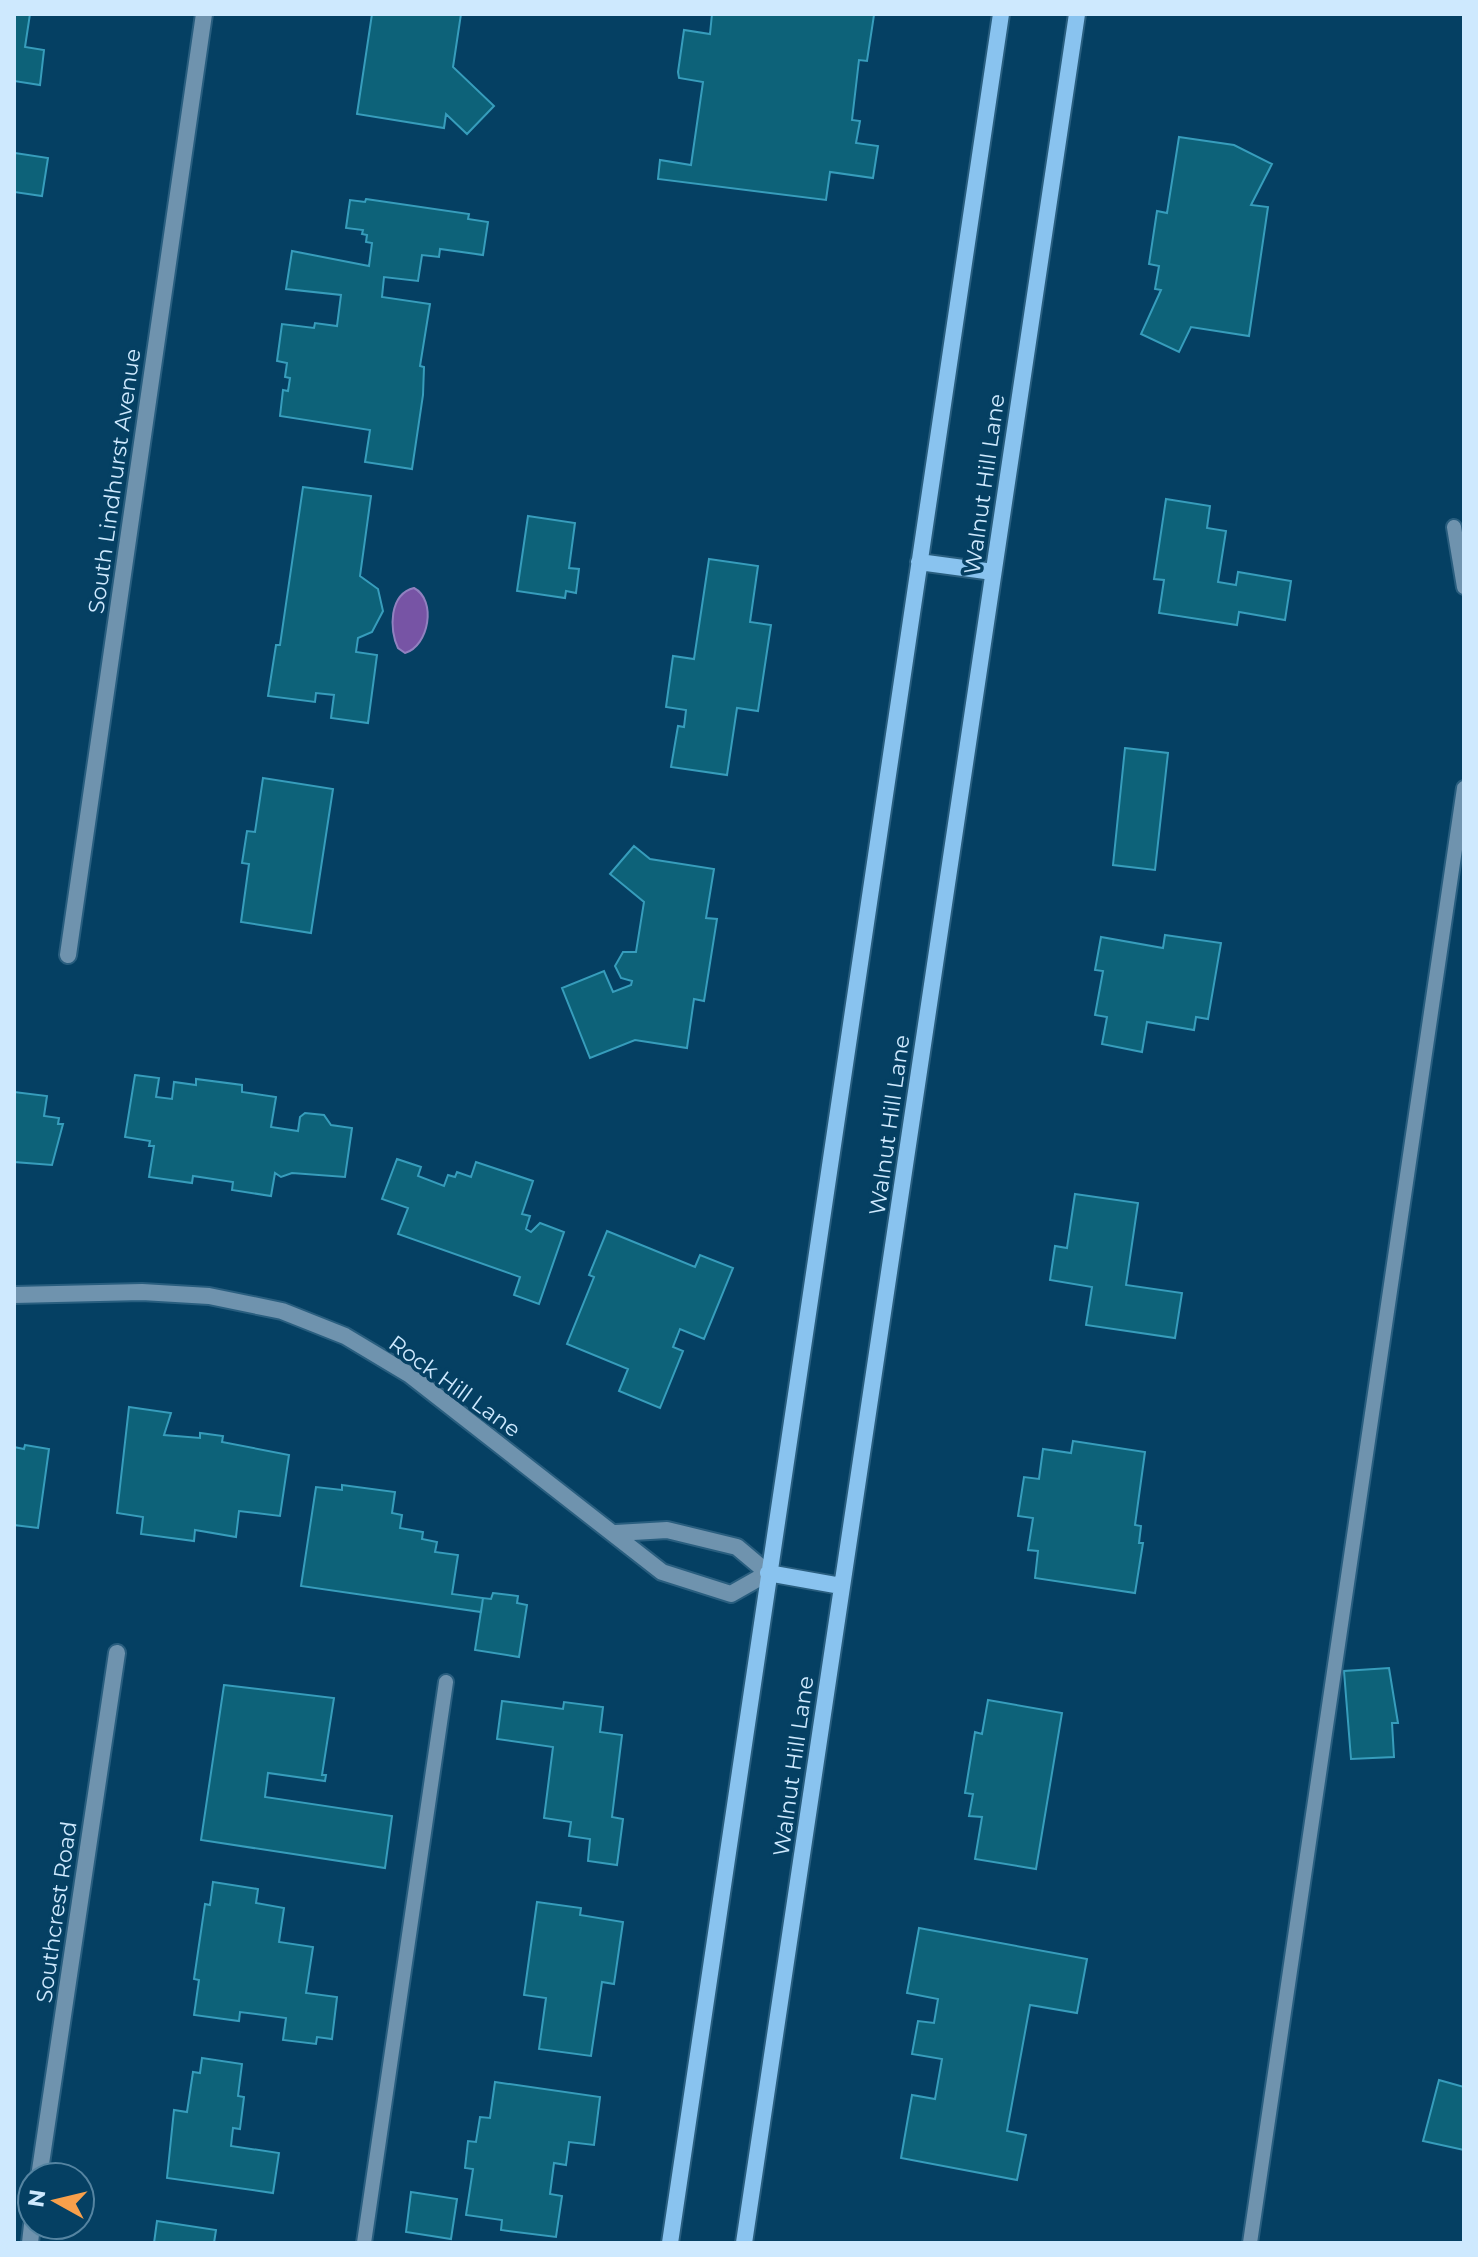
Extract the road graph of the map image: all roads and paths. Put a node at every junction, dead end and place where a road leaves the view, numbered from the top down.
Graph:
1 (204, 14) edge
2 (1001, 14) edge
3 (1077, 14) edge
4 (1454, 527) dead end
5 (919, 562) junction
6 (993, 572) junction
7 (1464, 587) edge
8 (1464, 788) edge
9 (68, 955) dead end
10 (14, 1295) edge
11 (616, 1533) junction
12 (768, 1573) junction
13 (841, 1586) junction
14 (117, 1653) dead end
15 (446, 1682) dead end
16 (41, 2161) edge
17 (364, 2243) edge
18 (670, 2243) edge
19 (744, 2243) edge
20 (1250, 2243) edge

1 - 9 street, South Lindhurst Avenue
2 - 5 main road
3 - 6 main road, Walnut Hill Lane
4 - 7 lane
5 - 6 main road
5 - 12 main road
6 - 13 main road, Walnut Hill Lane
8 - 20 lane
10 - 11 street, Rock Hill Lane
11 - 12 street
11 - 12 street, Rock Hill Lane
12 - 13 main road
12 - 18 main road
13 - 19 main road, Walnut Hill Lane
14 - 16 street, Southcrest Road
15 - 17 lane

